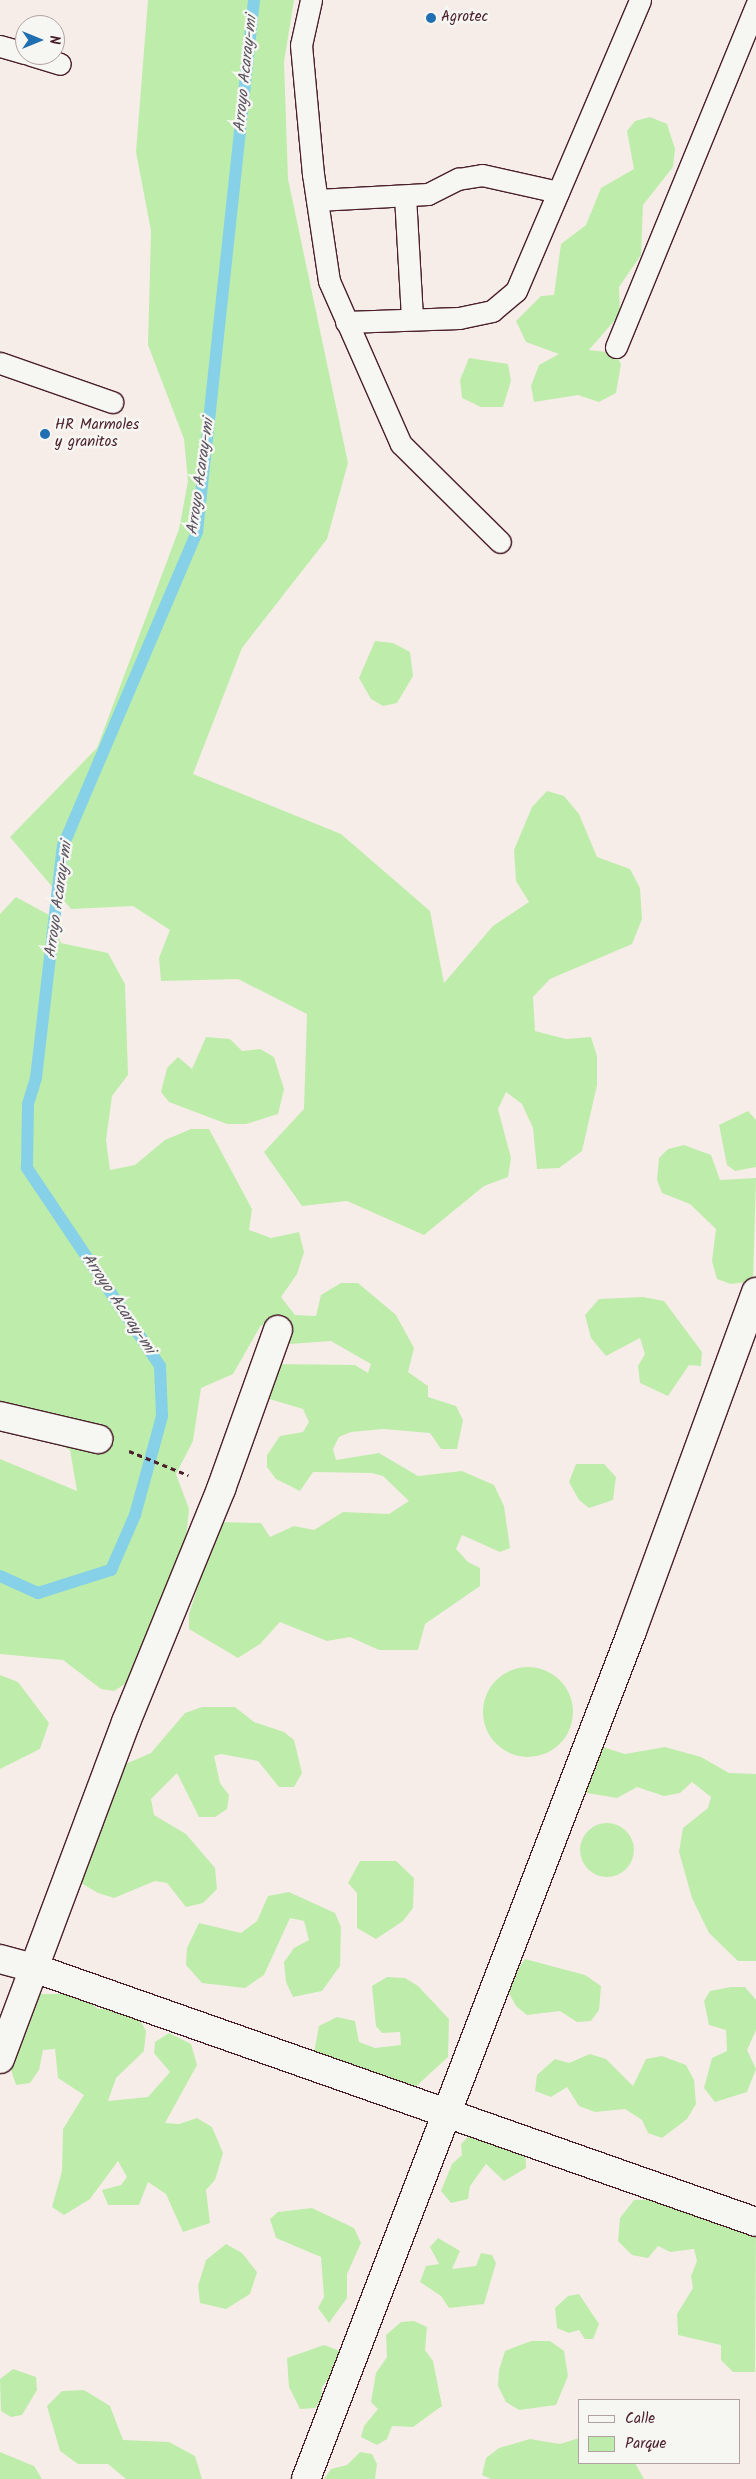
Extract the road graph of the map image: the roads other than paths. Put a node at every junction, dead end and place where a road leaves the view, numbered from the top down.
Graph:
1 (311, 0) edge
2 (640, 0) edge
3 (756, 5) edge
4 (0, 46) edge
5 (15, 50) edge
6 (558, 192) junction
7 (405, 196) junction
8 (317, 200) junction
9 (412, 319) junction
10 (346, 322) junction
11 (616, 347) dead end
12 (0, 363) edge
13 (112, 402) dead end
14 (500, 542) dead end
15 (756, 1292) edge
16 (278, 1330) dead end
17 (0, 1416) edge
18 (98, 1439) dead end
19 (0, 1959) edge
20 (34, 1968) junction
21 (0, 2059) edge
22 (447, 2112) junction
23 (756, 2222) edge
24 (306, 2479) edge

1 - 8 lane
2 - 6 lane
3 - 11 lane
4 - 5 lane
6 - 7 lane
6 - 9 lane
7 - 8 lane
7 - 9 lane
8 - 10 lane
9 - 10 lane
10 - 14 lane
12 - 13 lane
15 - 22 street
16 - 20 street
17 - 18 street
19 - 20 street
20 - 21 street
20 - 22 street
22 - 23 street
22 - 24 street

